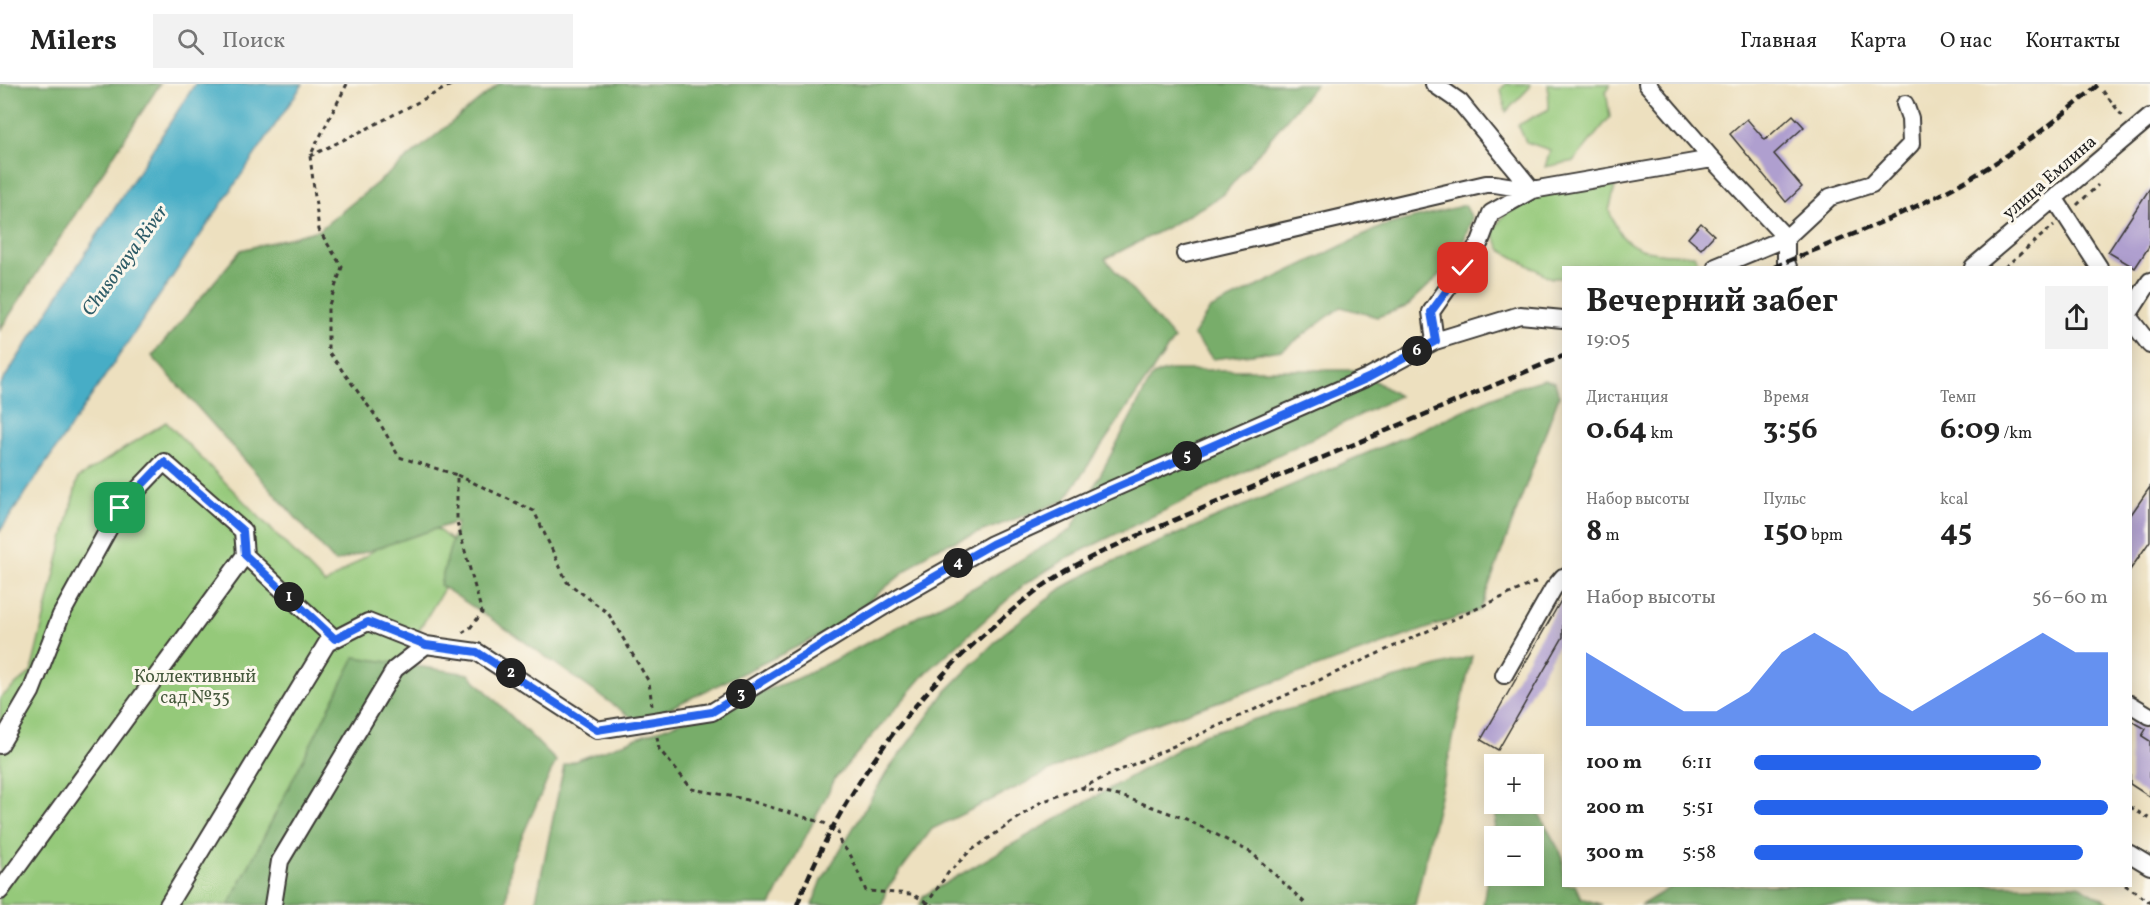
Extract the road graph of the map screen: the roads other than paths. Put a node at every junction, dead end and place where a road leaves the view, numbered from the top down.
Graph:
1 (1434, 84) edge
2 (1647, 84) edge
3 (1905, 104) dead end
4 (2150, 117) edge
5 (1712, 159) junction
6 (1532, 190) junction
7 (2055, 198) junction
8 (1786, 238) junction
9 (1185, 254) dead end
10 (1718, 266) edge
11 (1788, 266) edge
12 (1974, 266) edge
13 (2098, 266) edge
14 (2150, 281) edge
15 (2132, 309) edge
16 (1562, 319) edge
17 (2132, 322) edge
18 (1436, 341) junction
19 (2150, 345) edge
20 (245, 555) junction
21 (1562, 578) edge
22 (335, 639) junction
23 (426, 645) junction
24 (1504, 675) dead end
25 (2132, 705) edge
26 (2150, 716) edge
27 (0, 745) edge
28 (2132, 855) edge
29 (2150, 866) edge
30 (0, 891) edge
31 (168, 905) edge
32 (273, 905) edge

1 - 6 street
2 - 5 street
3 - 8 street
4 - 7 street, улица Емлина
5 - 6 street
5 - 8 street
6 - 9 street
6 - 18 street
7 - 12 street, улица Емлина
7 - 13 street
8 - 10 street
8 - 11 street
14 - 15 street
16 - 18 street
17 - 19 street
18 - 23 street
20 - 22 street
20 - 27 street
20 - 30 street
21 - 24 street
22 - 23 street
22 - 31 street
23 - 32 street
25 - 26 street
28 - 29 street

